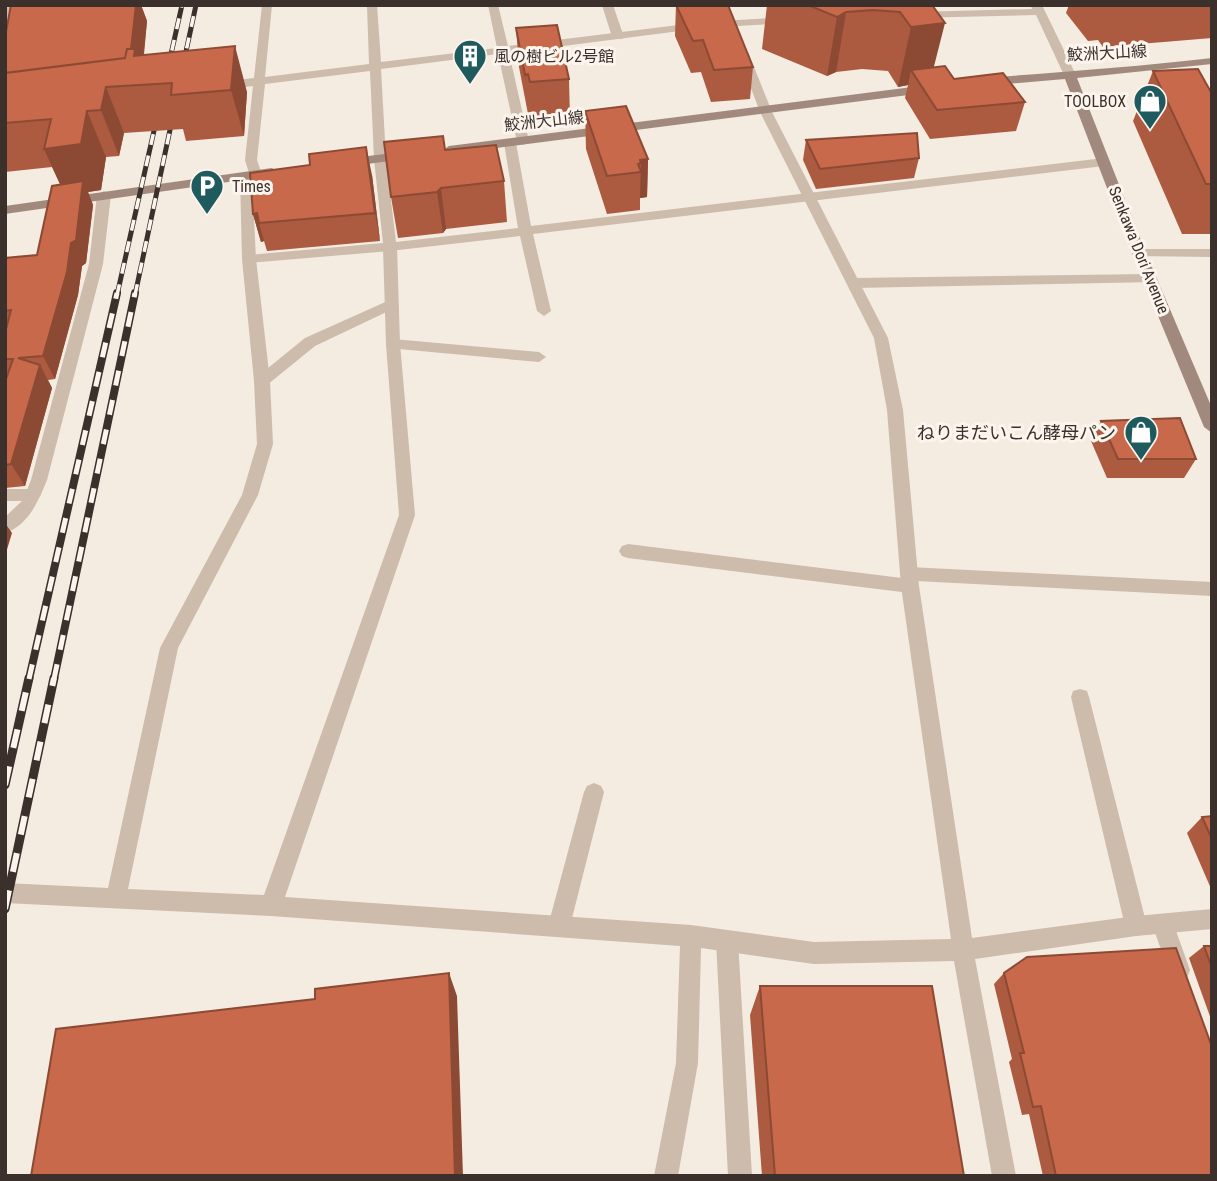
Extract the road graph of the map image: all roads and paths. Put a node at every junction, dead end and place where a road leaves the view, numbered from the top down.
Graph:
1 (14, 5) edge
2 (267, 5) edge
3 (372, 5) edge
4 (493, 5) edge
5 (607, 5) edge
6 (1038, 9) edge
7 (901, 16) edge
8 (730, 18) junction
9 (796, 20) dead end
10 (5, 32) edge
11 (737, 35) edge
12 (618, 37) junction
13 (742, 48) edge
14 (503, 52) junction
15 (1212, 61) edge
16 (376, 68) junction
17 (1069, 73) junction
18 (257, 83) junction
19 (977, 83) edge
20 (207, 88) edge
21 (936, 88) edge
22 (766, 112) junction
23 (517, 142) junction
24 (380, 159) junction
25 (1104, 162) junction
26 (334, 165) edge
27 (282, 171) edge
28 (251, 175) junction
29 (104, 195) junction
30 (808, 196) junction
31 (5, 210) edge
32 (524, 229) junction
33 (390, 247) junction
34 (1139, 253) junction
35 (1212, 253) edge
36 (249, 259) junction
37 (1150, 279) junction
38 (854, 283) junction
39 (391, 304) junction
40 (544, 311) dead end
41 (393, 344) junction
42 (539, 356) dead end
43 (262, 382) junction
44 (1212, 426) edge
45 (5, 495) edge
46 (33, 495) junction
47 (5, 527) edge
48 (628, 551) dead end
49 (909, 580) junction
50 (1212, 589) edge
51 (1080, 697) dead end
52 (594, 792) dead end
53 (5, 893) edge
54 (116, 897) junction
55 (271, 906) junction
56 (1212, 919) edge
57 (1163, 924) junction
58 (559, 926) junction
59 (1136, 926) junction
60 (691, 936) junction
61 (727, 941) junction
62 (963, 950) junction
63 (1185, 987) edge
64 (666, 1176) edge
65 (740, 1176) edge
66 (1004, 1176) edge

1 - 10 street
2 - 18 street
3 - 16 street
4 - 14 street
5 - 12 street
6 - 7 street
6 - 17 street
8 - 9 street
8 - 11 street
8 - 12 street
12 - 14 street
13 - 22 street
14 - 16 street
14 - 23 street
15 - 17 main road, 鮫洲大山線
16 - 18 street
16 - 24 street
17 - 19 main road, 鮫洲大山線
17 - 25 main road, Senkawa Dori Avenue
18 - 20 street
18 - 28 street
21 - 22 main road, 鮫洲大山線
22 - 23 main road, 鮫洲大山線
22 - 30 street
23 - 24 main road, 鮫洲大山線
23 - 32 street
24 - 26 main road, 鮫洲大山線
24 - 33 street
25 - 30 street
25 - 34 main road, Senkawa Dori Avenue
27 - 28 main road
28 - 29 main road
28 - 36 street
29 - 31 main road
29 - 46 street
30 - 32 street
30 - 38 street
32 - 33 street
32 - 40 street
33 - 36 street
33 - 39 street
34 - 35 street
34 - 37 main road, Senkawa Dori Avenue
36 - 43 street
37 - 38 street
37 - 44 main road, Senkawa Dori Avenue
38 - 49 street
39 - 41 street
39 - 43 street
41 - 42 street
41 - 55 street
43 - 54 street
45 - 46 street
46 - 47 street
48 - 49 street
49 - 50 street
49 - 62 street
51 - 59 street
52 - 58 street
53 - 54 street
54 - 55 street
55 - 58 street
56 - 57 street
57 - 59 street
57 - 63 street
58 - 60 street
59 - 62 street
60 - 61 street
60 - 64 street
61 - 62 street
61 - 65 street
62 - 66 street

